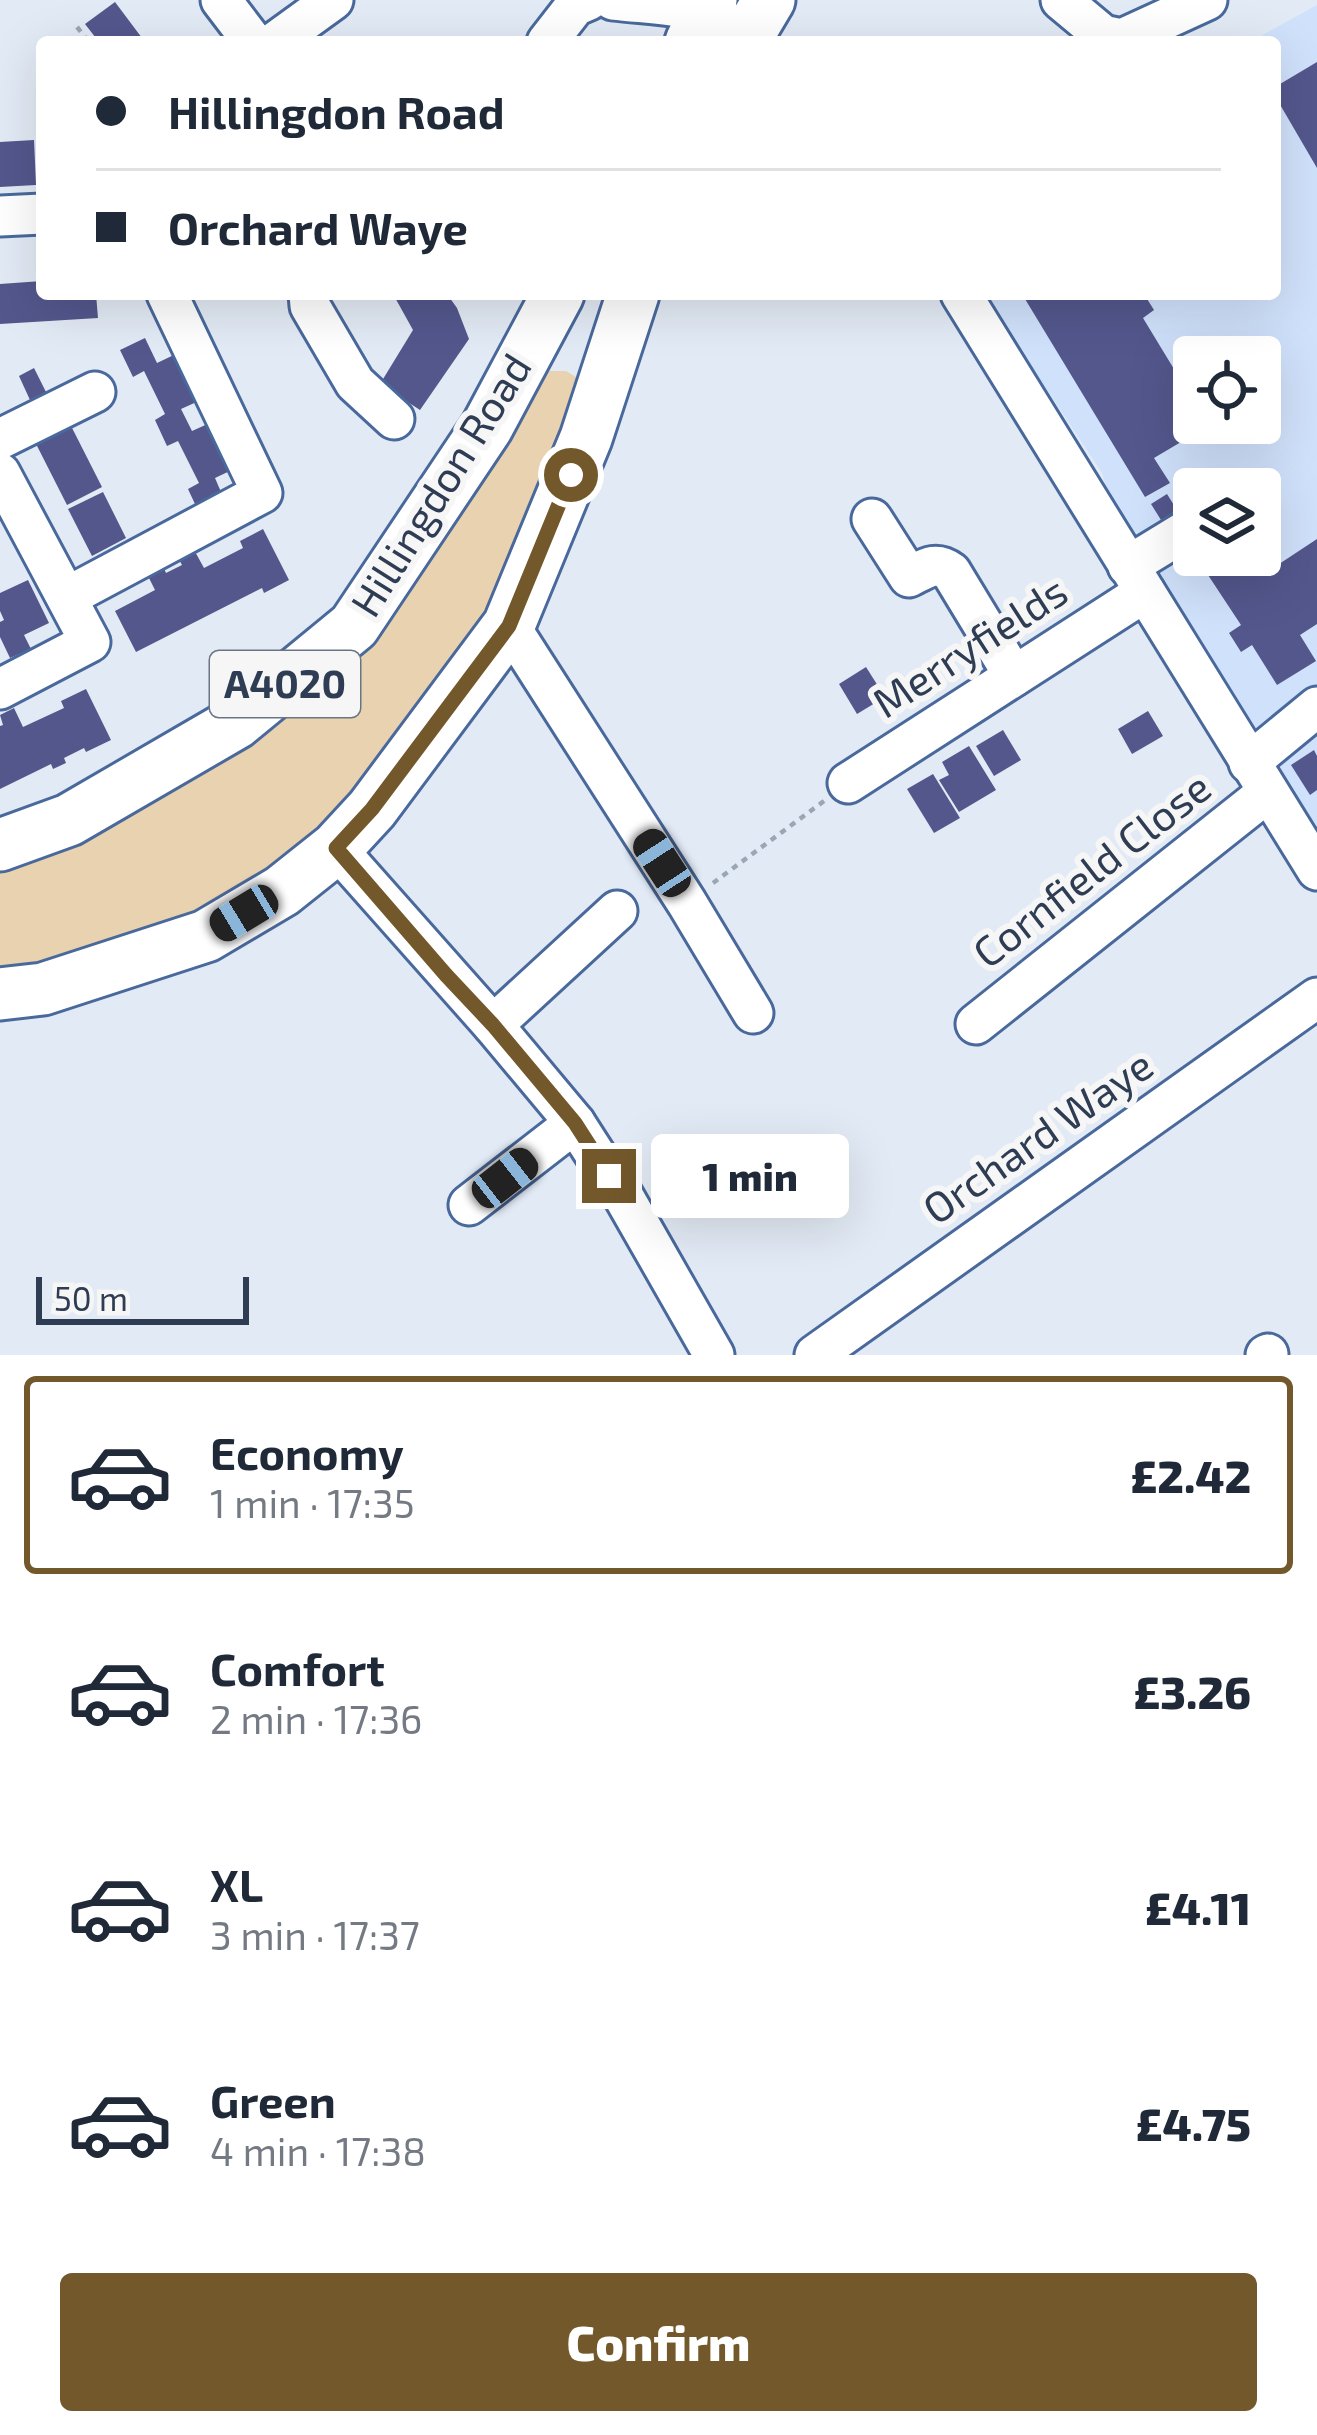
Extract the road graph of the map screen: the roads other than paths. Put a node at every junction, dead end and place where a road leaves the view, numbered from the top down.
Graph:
1 (221, 0) edge
2 (334, 0) edge
3 (1060, 0) edge
4 (1207, 0) edge
5 (587, 2) edge
6 (720, 19) edge
7 (248, 36) edge
8 (283, 36) edge
9 (553, 36) edge
10 (1107, 36) edge
11 (1129, 36) edge
12 (36, 214) edge
13 (0, 215) edge
14 (170, 300) edge
15 (310, 300) edge
16 (555, 300) edge
17 (630, 300) edge
18 (965, 300) edge
19 (95, 392) dead end
20 (394, 418) dead end
21 (487, 427) junction
22 (586, 437) junction
23 (0, 439) edge
24 (0, 473) edge
25 (872, 519) dead end
26 (1173, 543) edge
27 (1136, 579) junction
28 (67, 597) junction
29 (509, 626) junction
30 (1014, 676) junction
31 (0, 688) edge
32 (1317, 707) edge
33 (1258, 777) junction
34 (848, 783) road end
35 (0, 845) edge
36 (336, 848) junction
37 (1317, 870) edge
38 (617, 911) dead end
39 (0, 994) edge
40 (1317, 998) edge
41 (753, 1013) dead end
42 (976, 1024) dead end
43 (493, 1025) junction
44 (575, 1123) junction
45 (470, 1205) dead end
46 (714, 1355) edge
47 (815, 1355) edge

1 - 7 street
2 - 8 street
3 - 10 street
4 - 11 street
5 - 6 street
5 - 9 street
12 - 13 street
14 - 28 street
15 - 20 street
16 - 21 main road, Hillingdon Road / A4020
17 - 22 main road, Hillingdon Road / A4020
18 - 27 street
19 - 23 street
21 - 22 main road, A4020
21 - 35 main road, Hillingdon Road / A4020
22 - 29 main road, Hillingdon Road / A4020
24 - 28 street
25 - 30 street
26 - 27 street, Merryfields
27 - 30 street, Merryfields
27 - 33 street
28 - 31 street
29 - 36 main road, Hillingdon Road / A4020
29 - 41 street
30 - 34 street, Merryfields
32 - 33 street, Cornfield Close
33 - 37 street
33 - 42 street, Cornfield Close
36 - 39 main road, Hillingdon Road / A4020
36 - 43 street
38 - 43 street
40 - 47 street, Orchard Waye
43 - 44 street
44 - 45 street
44 - 46 street

